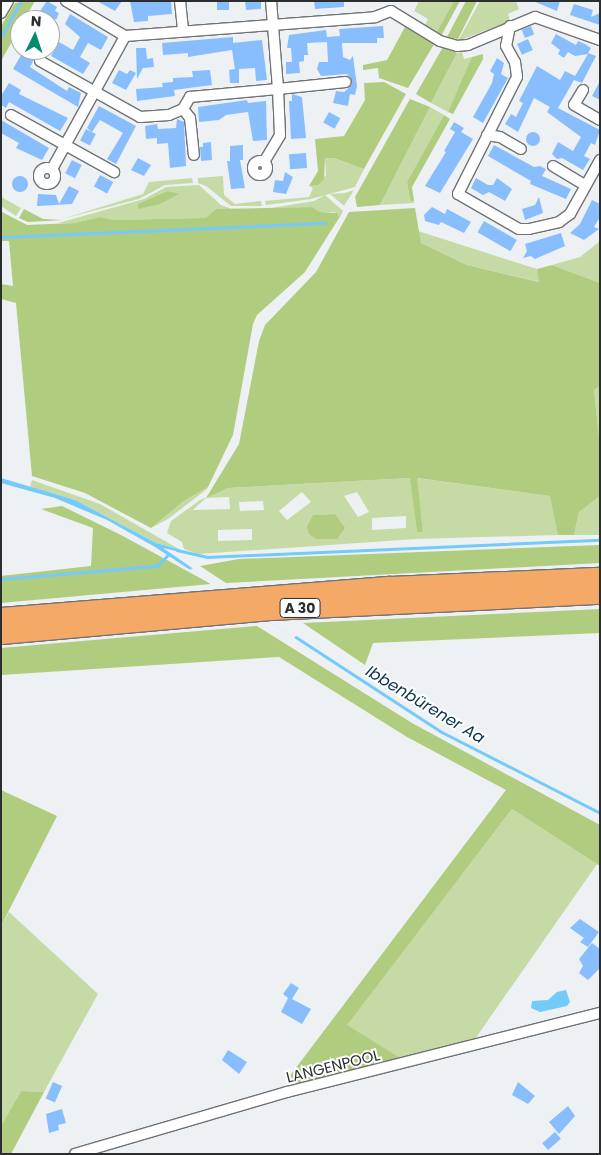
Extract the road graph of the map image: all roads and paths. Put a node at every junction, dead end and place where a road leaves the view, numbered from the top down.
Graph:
1 (8, 1) edge
2 (66, 1) edge
3 (180, 1) edge
4 (271, 1) edge
5 (391, 6) edge
6 (1, 14) edge
7 (273, 24) junction
8 (510, 26) junction
9 (183, 31) junction
10 (124, 36) junction
11 (488, 37) junction
12 (600, 40) edge
13 (506, 46) junction
14 (40, 61) dead end
15 (346, 82) dead end
16 (278, 89) junction
17 (583, 90) dead end
18 (95, 92) junction
19 (183, 108) junction
20 (11, 115) dead end
21 (600, 120) edge
22 (487, 135) junction
23 (66, 145) junction
24 (521, 149) dead end
25 (194, 155) dead end
26 (600, 160) edge
27 (264, 162) dead end
28 (553, 166) dead end
29 (52, 169) dead end
30 (114, 172) dead end
31 (585, 185) junction
32 (600, 577) edge
33 (600, 594) edge
34 (1, 617) edge
35 (1, 634) edge
36 (600, 1013) edge
37 (75, 1154) edge

1 - 6 street
2 - 10 street
3 - 9 street
4 - 7 street
5 - 7 street
5 - 11 street
7 - 9 street
7 - 16 street
8 - 11 street
8 - 12 street
8 - 13 street
9 - 10 street
10 - 18 street
11 - 13 street
13 - 22 street
14 - 18 street
15 - 16 street
16 - 19 street
16 - 27 street
17 - 21 street
18 - 19 street
18 - 23 street
19 - 25 street
20 - 23 street
22 - 24 street
22 - 31 street
23 - 29 street
23 - 30 street
26 - 31 street
28 - 31 street
32 - 34 highway, A 30
33 - 35 highway, A 30
36 - 37 street, LANGENPOOL

